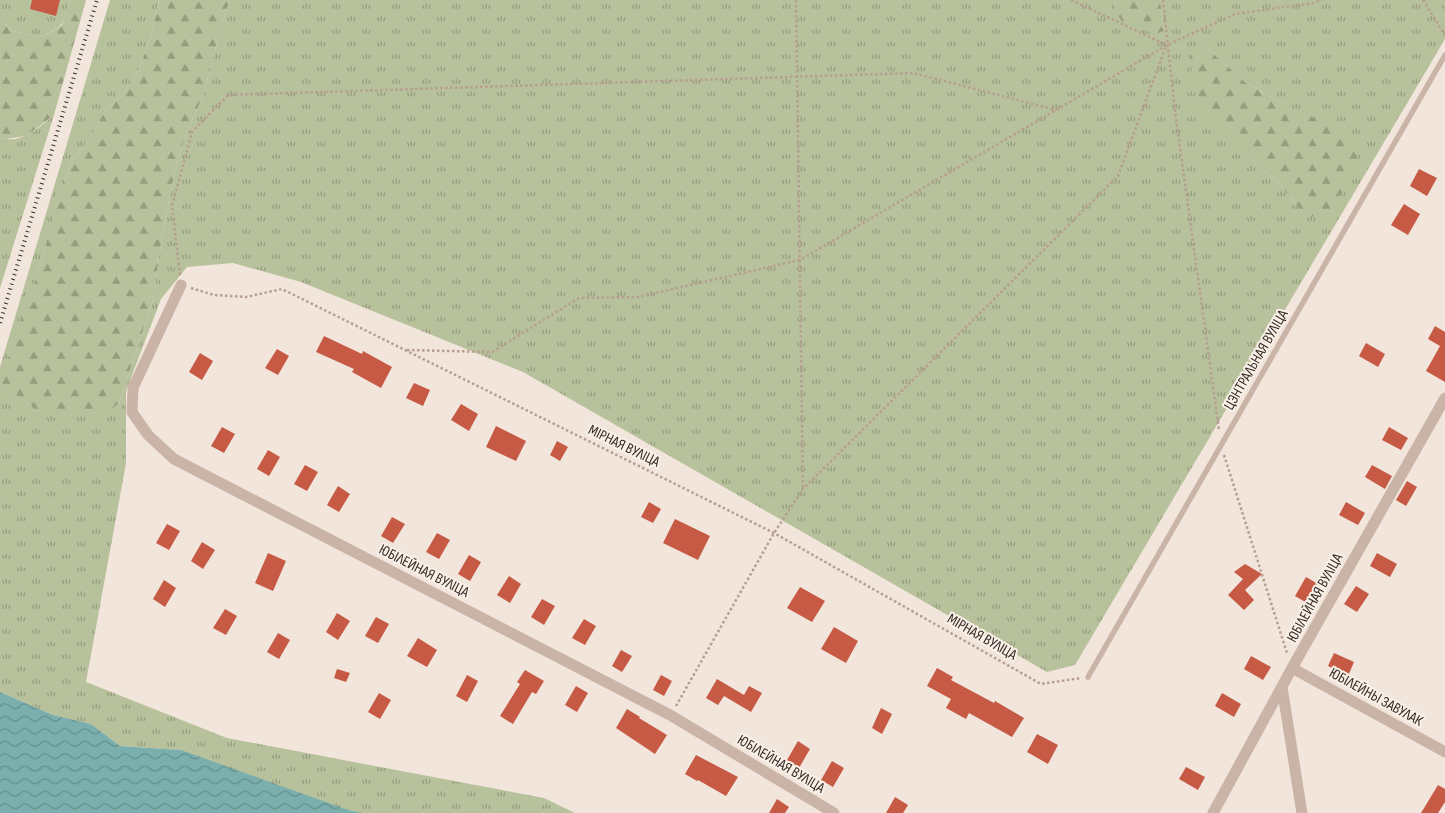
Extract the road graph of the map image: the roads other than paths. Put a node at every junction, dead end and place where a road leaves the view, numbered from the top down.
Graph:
1 (1445, 55) edge
2 (181, 285) road end
3 (1445, 398) edge
4 (1292, 668) junction
5 (1088, 677) road end
6 (1282, 687) junction
7 (1445, 752) edge
8 (834, 813) edge
9 (1213, 813) edge
10 (1302, 813) edge

1 - 5 lane, ЦЭНТРАЛЬНАЯ ВУЛІЦА
2 - 8 street, ЮБІЛЕЙНАЯ ВУЛІЦА
3 - 4 street, ЮБІЛЕЙНАЯ ВУЛІЦА
4 - 6 street, ЮБІЛЕЙНАЯ ВУЛІЦА
4 - 7 street, ЮБІЛЕЙНЫ ЗАВУЛАК
6 - 9 street, ЮБІЛЕЙНАЯ ВУЛІЦА
6 - 10 street

